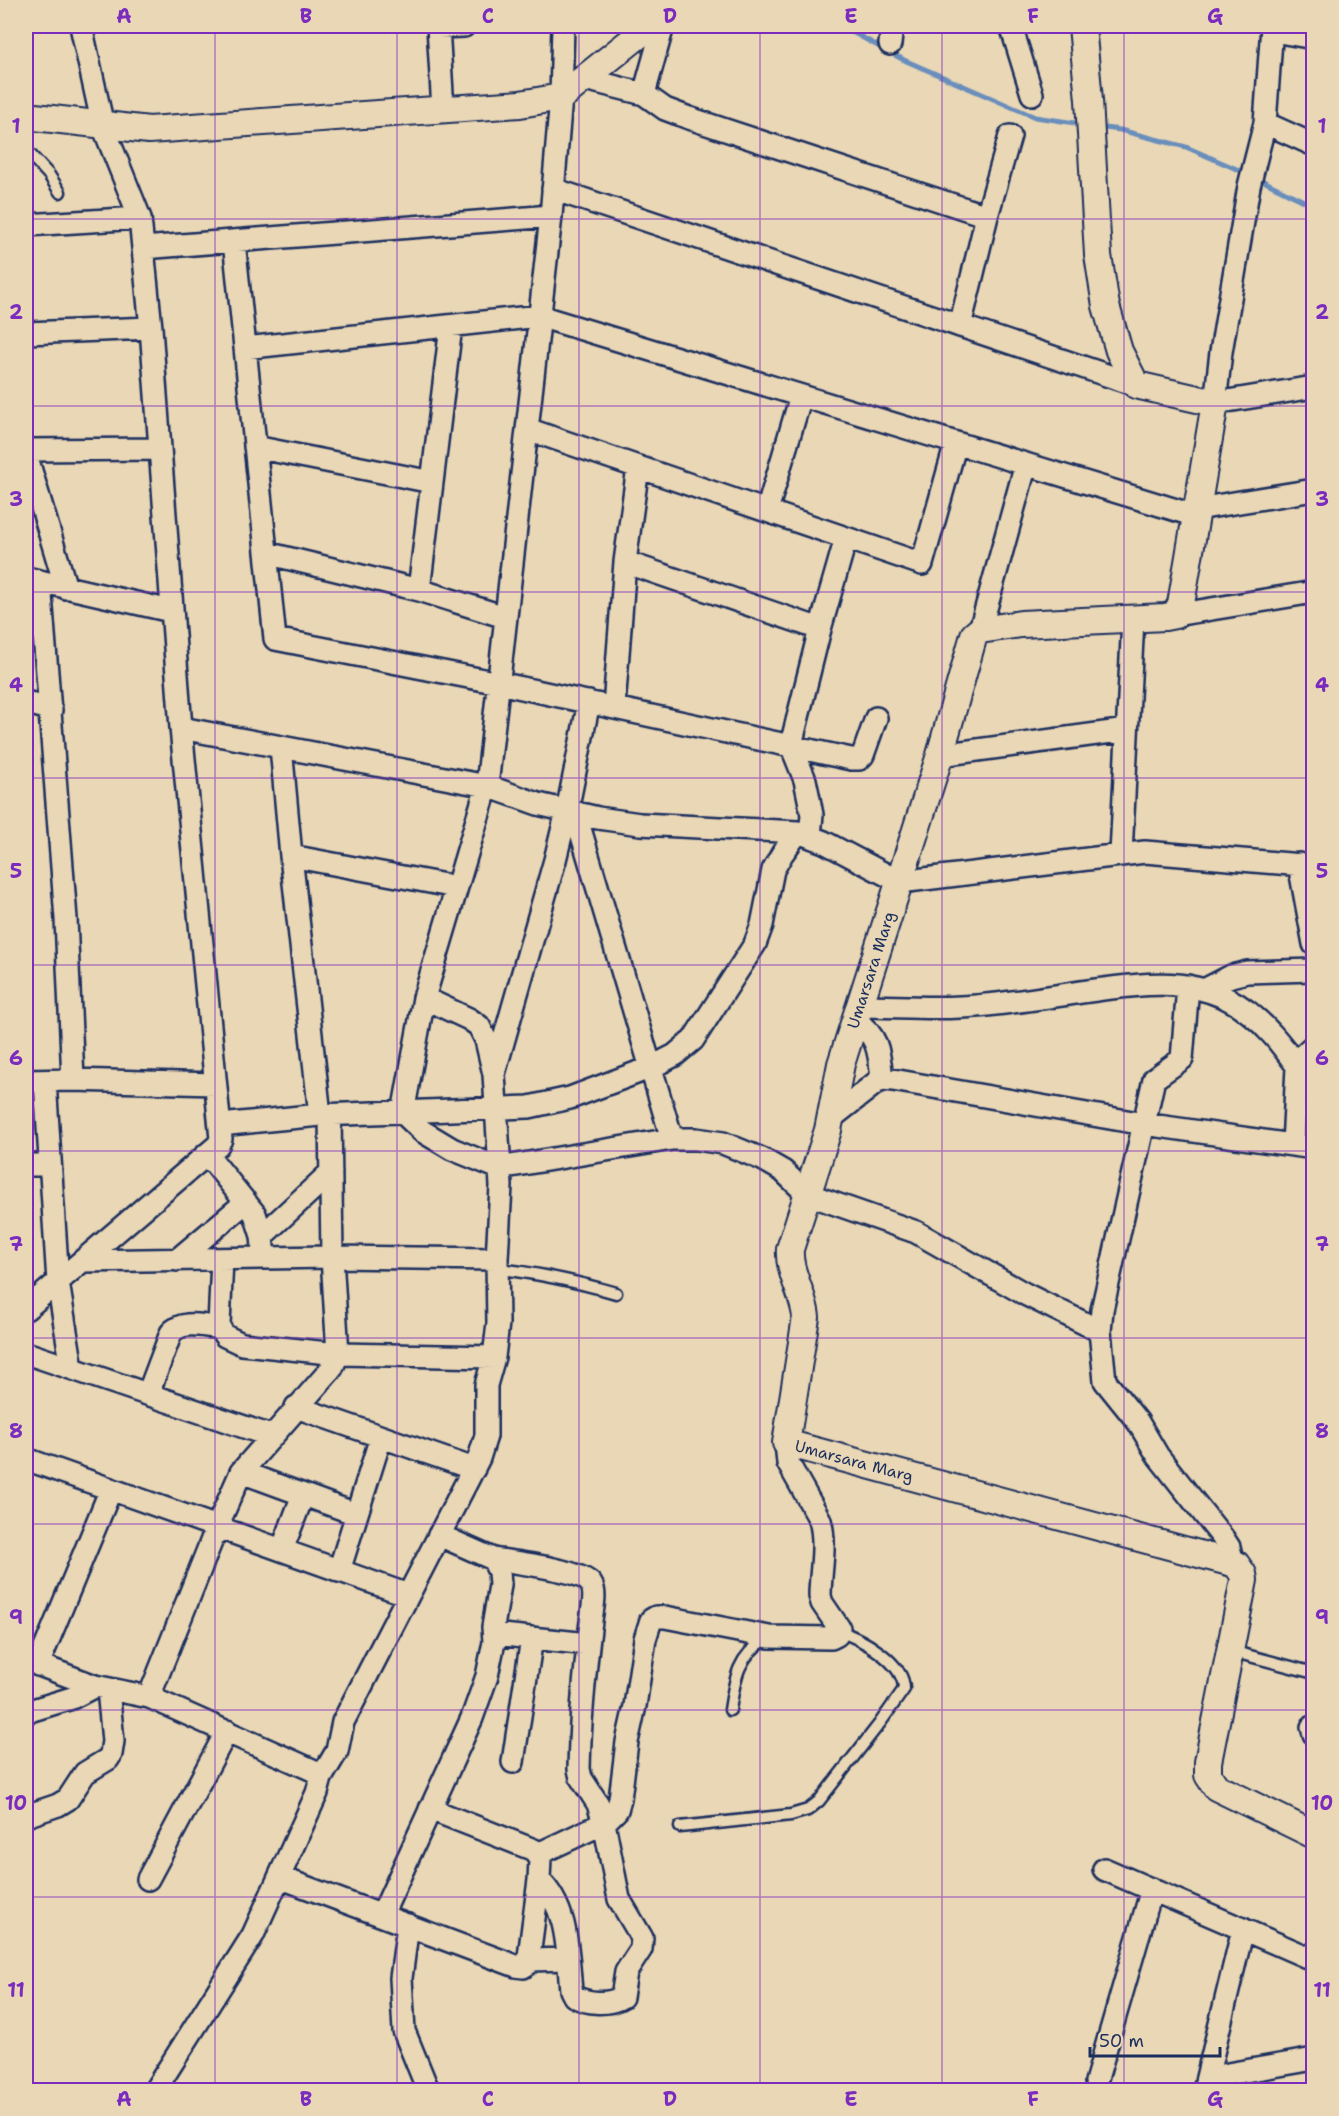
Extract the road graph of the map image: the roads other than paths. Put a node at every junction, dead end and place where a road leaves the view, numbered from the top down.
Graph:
1 (85, 26) edge
2 (438, 26) edge
3 (464, 26) edge
4 (563, 26) edge
5 (650, 26) edge
6 (663, 26) edge
7 (1011, 26) edge
8 (1082, 26) edge
9 (1272, 28) edge
10 (1314, 38) edge
11 (585, 79) junction
12 (644, 94) junction
13 (1032, 94) dead end
14 (561, 97) junction
15 (443, 110) junction
16 (26, 116) edge
17 (1265, 123) junction
18 (103, 126) junction
19 (1010, 136) dead end
20 (1314, 145) edge
21 (26, 150) edge
22 (553, 189) junction
23 (60, 192) dead end
24 (551, 216) junction
25 (987, 216) junction
26 (140, 218) junction
27 (26, 225) edge
28 (234, 242) junction
29 (143, 248) junction
30 (539, 316) junction
31 (451, 326) junction
32 (960, 326) junction
33 (151, 328) junction
34 (26, 333) edge
35 (245, 348) junction
36 (1136, 385) junction
37 (1314, 387) edge
38 (801, 396) junction
39 (1215, 403) junction
40 (526, 429) junction
41 (957, 443) junction
42 (255, 447) junction
43 (160, 449) junction
44 (26, 452) edge
45 (1026, 464) junction
46 (638, 467) junction
47 (432, 482) junction
48 (1314, 490) edge
49 (767, 511) junction
50 (1196, 513) junction
51 (846, 538) junction
52 (266, 554) junction
53 (625, 562) junction
54 (33, 580) edge
55 (66, 588) junction
56 (419, 590) junction
57 (1314, 592) edge
58 (171, 611) junction
59 (1175, 615) junction
60 (505, 616) junction
61 (1133, 619) junction
62 (820, 629) junction
63 (980, 630) junction
64 (499, 683) junction
65 (26, 702) edge
66 (589, 702) junction
67 (614, 707) junction
68 (51, 710) junction
69 (876, 718) dead end
70 (181, 728) junction
71 (1127, 730) junction
72 (791, 745) junction
73 (281, 747) junction
74 (940, 755) junction
75 (487, 786) junction
76 (573, 812) junction
77 (804, 834) junction
78 (1121, 854) junction
79 (291, 856) junction
80 (1306, 865) edge
81 (900, 882) junction
82 (456, 887) junction
83 (1314, 944) edge
84 (1314, 970) edge
85 (1196, 988) junction
86 (424, 999) junction
87 (858, 1013) junction
88 (1314, 1045) edge
89 (652, 1067) junction
90 (1297, 1067) junction
91 (494, 1074) junction
92 (882, 1079) junction
93 (73, 1080) junction
94 (35, 1081) edge
95 (215, 1084) junction
96 (1314, 1090) edge
97 (495, 1109) junction
98 (403, 1113) junction
99 (325, 1115) junction
100 (830, 1119) junction
101 (1144, 1124) junction
102 (220, 1125) junction
103 (672, 1139) junction
104 (1303, 1147) edge
105 (207, 1154) junction
106 (50, 1165) junction
107 (26, 1166) edge
108 (499, 1168) junction
109 (331, 1172) junction
110 (807, 1194) junction
111 (246, 1202) junction
112 (262, 1236) junction
113 (332, 1257) junction
114 (264, 1258) junction
115 (222, 1259) junction
116 (177, 1260) junction
117 (83, 1261) junction
118 (498, 1264) junction
119 (54, 1285) junction
120 (26, 1288) edge
121 (616, 1293) dead end
122 (26, 1309) edge
123 (218, 1326) junction
124 (1100, 1331) junction
125 (26, 1353) edge
126 (338, 1354) junction
127 (494, 1357) junction
128 (72, 1368) junction
129 (148, 1394) junction
130 (296, 1407) junction
131 (271, 1436) junction
132 (381, 1437) junction
133 (786, 1443) junction
134 (26, 1459) edge
135 (474, 1469) junction
136 (241, 1472) junction
137 (111, 1489) junction
138 (303, 1495) junction
139 (356, 1514) junction
140 (217, 1527) junction
141 (439, 1535) junction
142 (282, 1550) junction
143 (494, 1559) junction
144 (1233, 1563) junction
145 (339, 1571) junction
146 (408, 1595) junction
147 (838, 1631) junction
148 (494, 1634) junction
149 (769, 1637) junction
150 (532, 1638) junction
151 (588, 1644) junction
152 (1230, 1651) junction
153 (32, 1663) edge
154 (1314, 1673) edge
155 (101, 1687) junction
156 (149, 1697) junction
157 (730, 1710) dead end
158 (26, 1712) edge
159 (227, 1731) junction
160 (513, 1762) dead end
161 (321, 1778) junction
162 (430, 1809) junction
163 (26, 1816) edge
164 (604, 1823) junction
165 (680, 1827) dead end
166 (1314, 1835) edge
167 (538, 1854) junction
168 (1104, 1869) dead end
169 (279, 1877) junction
170 (148, 1879) dead end
171 (539, 1880) junction
172 (1152, 1889) junction
173 (382, 1915) junction
174 (408, 1925) junction
175 (1243, 1929) junction
176 (567, 1959) junction
177 (530, 1960) junction
178 (1314, 1960) edge
179 (1314, 2059) edge
180 (1096, 2082) dead end
181 (1210, 2083) edge
182 (155, 2091) edge
183 (428, 2091) edge

1 - 18 street
2 - 3 street
2 - 15 street
4 - 14 street
5 - 11 street
6 - 12 street
7 - 13 street
8 - 36 street
9 - 10 street
9 - 17 street
11 - 12 street
11 - 14 street
12 - 25 street
14 - 15 street
14 - 22 street
15 - 18 street
16 - 18 street
17 - 20 street
17 - 39 street
18 - 26 street
19 - 25 street
21 - 23 lane
22 - 24 street
22 - 32 street
24 - 28 street
24 - 30 street
25 - 32 street
26 - 27 street
26 - 29 street
28 - 29 street
28 - 35 street
29 - 33 street
30 - 31 street
30 - 38 street
30 - 40 street
31 - 35 street
31 - 47 street
32 - 36 street
33 - 34 street
33 - 43 street
35 - 42 street
36 - 39 street
37 - 39 street
38 - 41 street
38 - 49 street
39 - 50 street
40 - 46 street
40 - 60 street
41 - 45 street
41 - 51 street
42 - 47 street
42 - 52 street
43 - 44 street
43 - 58 street
44 - 55 street
45 - 50 street
45 - 63 street
46 - 49 street
46 - 53 street
47 - 56 street
48 - 50 street
49 - 51 street
50 - 59 street
51 - 62 street
52 - 56 street
52 - 64 street
53 - 62 street
53 - 67 street
54 - 55 street
54 - 68 street
55 - 58 street
56 - 60 street
57 - 59 street
58 - 70 street
59 - 61 street
60 - 64 street
61 - 63 street
61 - 71 street
62 - 72 street
63 - 74 street, Umarsara Marg
64 - 66 street
64 - 75 street
65 - 68 street
66 - 67 street
66 - 76 street
67 - 72 street
68 - 93 street
69 - 72 street
70 - 73 street
70 - 95 street
71 - 74 street
71 - 78 street
72 - 77 street
73 - 75 street
73 - 79 street
74 - 81 street, Umarsara Marg
75 - 76 street
75 - 82 street
76 - 77 street
76 - 89 street
76 - 91 street
77 - 81 street
77 - 89 street
78 - 80 street
78 - 81 street
79 - 82 street
79 - 99 street
80 - 83 street
81 - 87 street, Umarsara Marg
82 - 86 street
84 - 85 street
85 - 87 street
85 - 90 street
85 - 101 street
86 - 91 street
86 - 98 street
87 - 92 street
87 - 100 street, Umarsara Marg
88 - 90 street
89 - 97 street
89 - 103 street
90 - 96 street
90 - 104 street
91 - 97 street
92 - 100 street
92 - 101 street
93 - 94 street
93 - 95 street
94 - 106 street
95 - 102 street
97 - 98 street
97 - 108 street
98 - 99 street
98 - 108 street
99 - 102 street
99 - 109 street
100 - 110 street, Umarsara Marg
101 - 104 street
101 - 124 street
102 - 105 street
103 - 108 street
103 - 110 street
105 - 111 street
105 - 117 street
106 - 107 street
106 - 119 street
108 - 118 street
109 - 112 street
109 - 113 street
110 - 124 street
110 - 133 street, Umarsara Marg
111 - 112 street
111 - 116 street
112 - 114 street
113 - 114 street
113 - 118 street
113 - 126 street
114 - 115 street
115 - 116 street
115 - 123 street
116 - 117 street
117 - 119 street
118 - 121 lane
118 - 127 street
119 - 120 street
119 - 122 street
119 - 128 street
123 - 126 street
123 - 129 street
124 - 144 street
125 - 128 street
126 - 127 street
126 - 130 street
127 - 135 street
128 - 129 street
129 - 131 street
130 - 131 street
130 - 132 street
131 - 136 street
132 - 135 street
132 - 139 street
133 - 144 street, Umarsara Marg
133 - 147 street
134 - 137 street
135 - 141 street
136 - 138 street
136 - 140 street
137 - 140 street
137 - 153 street
138 - 139 street
138 - 142 street
139 - 145 street
140 - 142 street
140 - 156 street
141 - 143 street
141 - 146 street
142 - 145 street
143 - 148 street
143 - 151 street
144 - 152 street
145 - 146 street
146 - 161 street
147 - 149 street
147 - 165 lane
148 - 150 street
148 - 162 street
149 - 157 lane
149 - 164 street
150 - 151 street
150 - 160 street
151 - 164 street
152 - 154 lane
152 - 166 street
153 - 155 street
155 - 156 street
155 - 158 street
155 - 163 street
156 - 159 street
159 - 161 street
159 - 170 street
161 - 169 street
162 - 167 street
162 - 173 street
164 - 167 street
164 - 176 street
167 - 171 street
168 - 172 street
169 - 173 street
169 - 182 street
171 - 176 street
171 - 177 street
172 - 175 street
172 - 180 street
173 - 174 street
174 - 177 street
174 - 183 street
175 - 178 street
175 - 181 street
176 - 177 street
179 - 181 street

